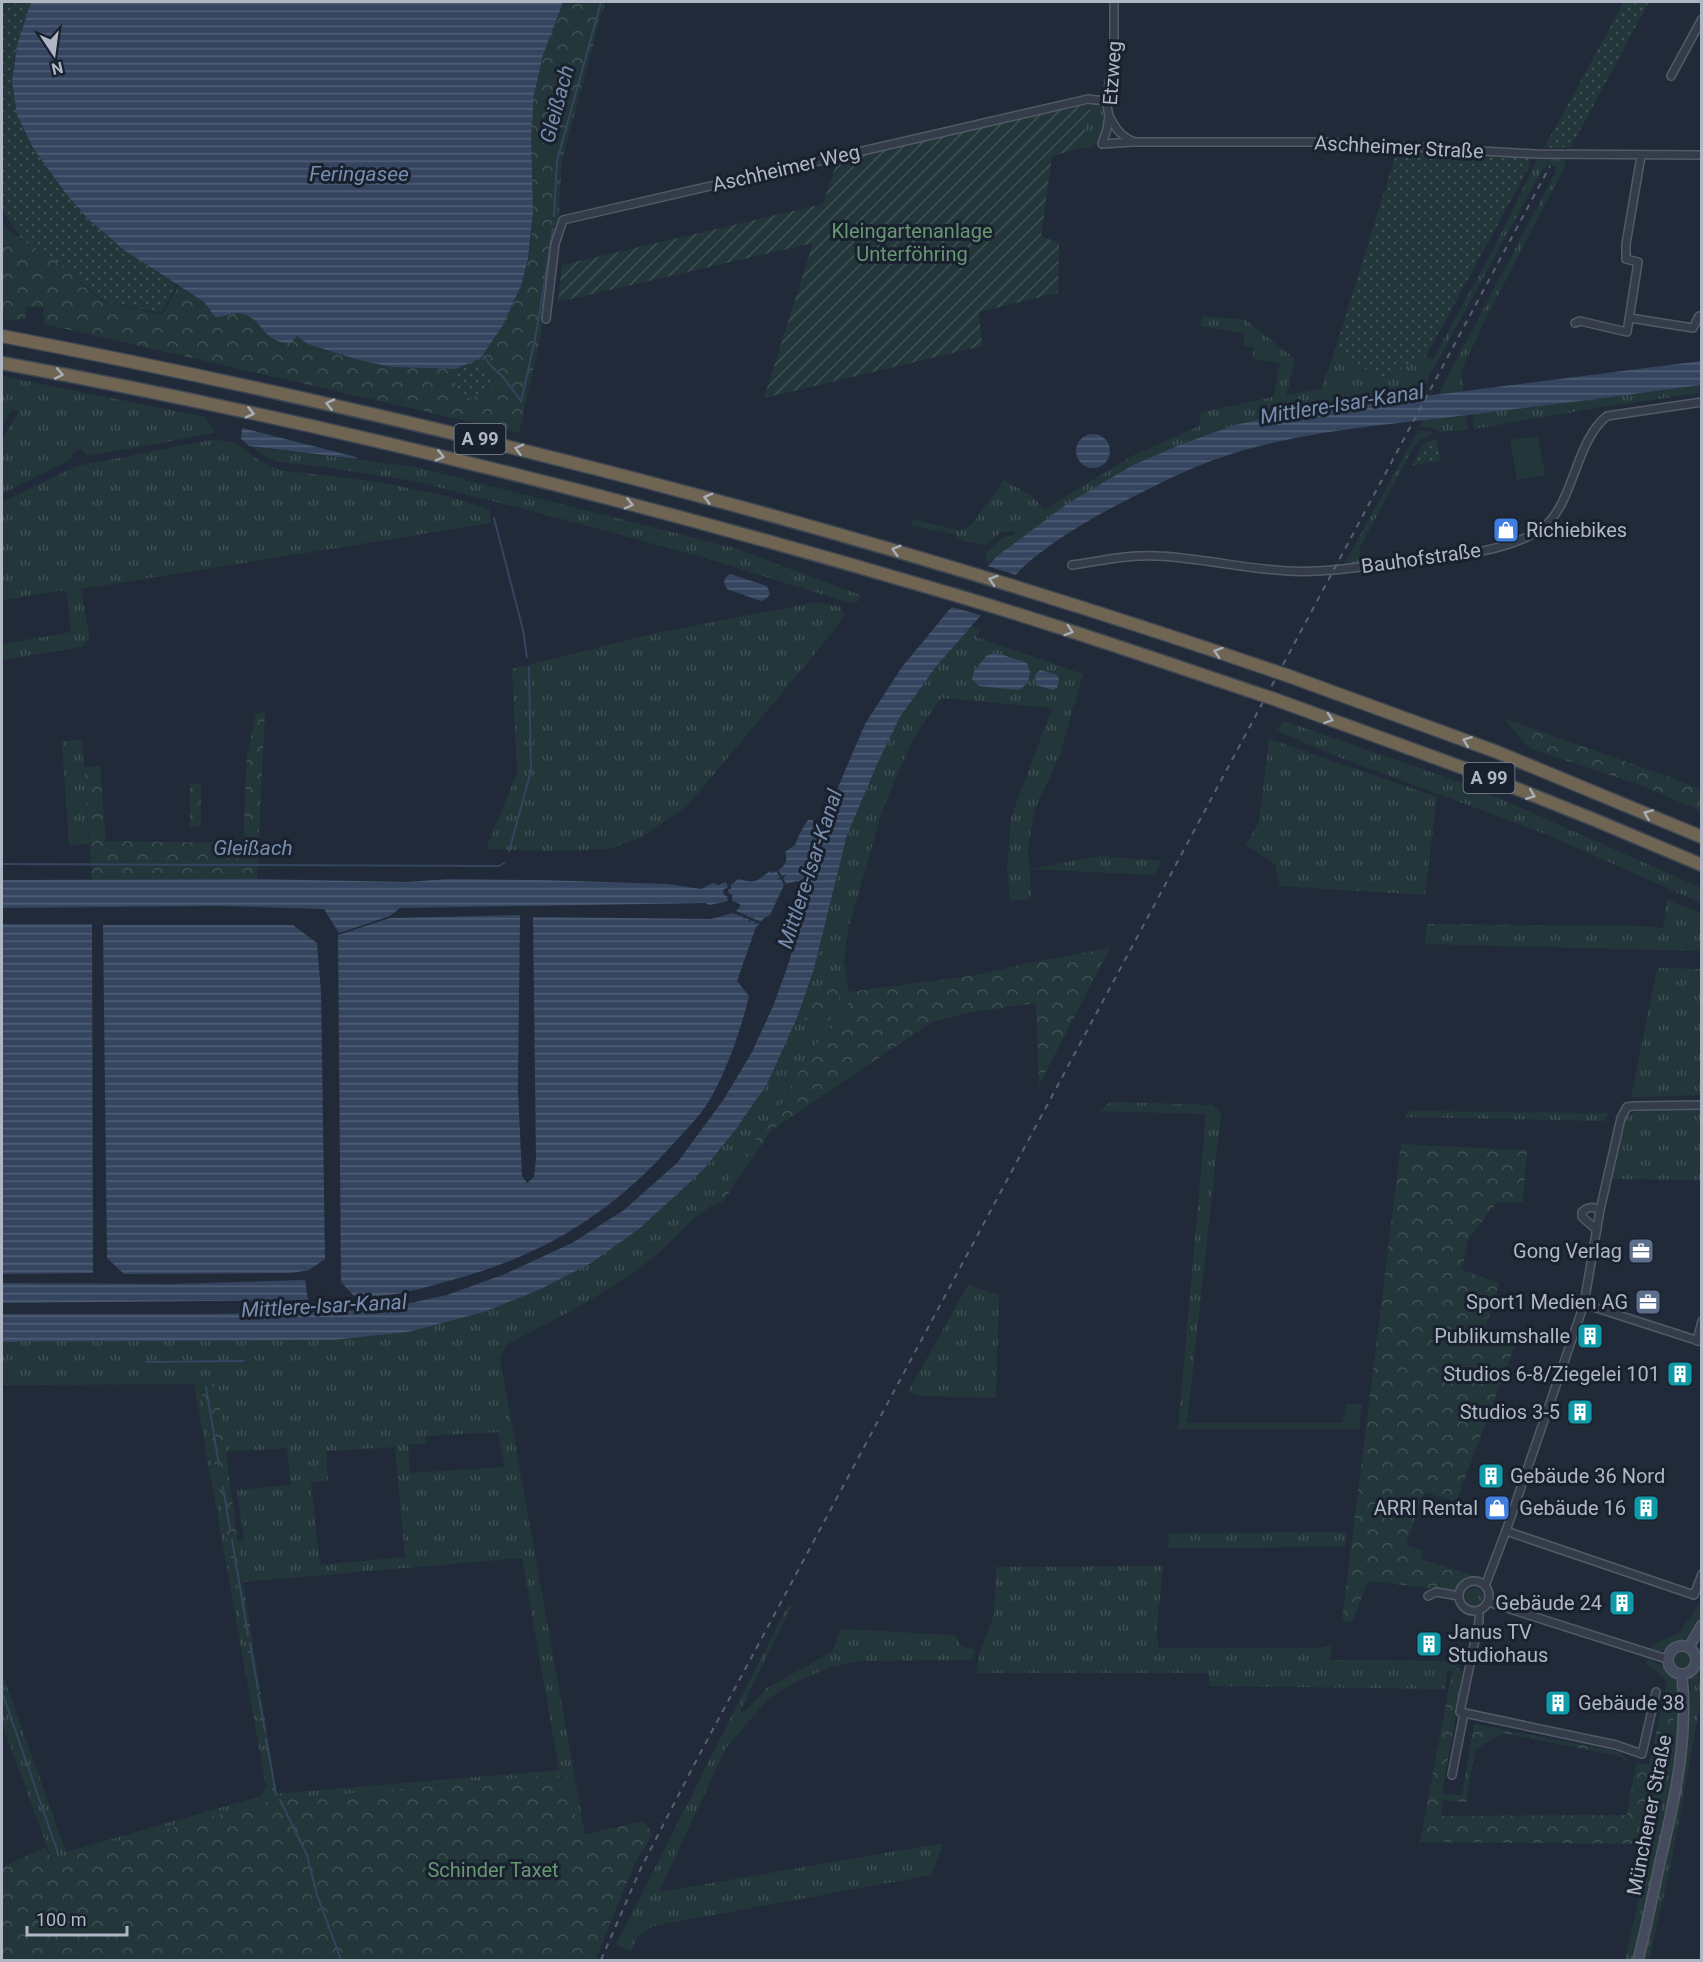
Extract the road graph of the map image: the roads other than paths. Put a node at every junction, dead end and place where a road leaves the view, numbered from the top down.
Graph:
1 (1114, 2) edge
2 (1701, 19) edge
3 (1671, 76) dead end
4 (1106, 101) junction
5 (1109, 116) junction
6 (1136, 142) junction
7 (1102, 144) joint
8 (1701, 155) edge
9 (1641, 156) junction
10 (1701, 316) edge
11 (1630, 318) junction
12 (546, 319) dead end
13 (1575, 323) dead end
14 (2, 336) edge
15 (2, 363) edge
16 (1701, 402) edge
17 (1072, 565) dead end
18 (1701, 837) edge
19 (1701, 865) edge
20 (1701, 1105) edge
21 (1600, 1210) junction
22 (1597, 1230) junction
23 (1584, 1304) junction
24 (1701, 1322) edge
25 (1699, 1341) edge
26 (1506, 1531) junction
27 (1701, 1574) edge
28 (1485, 1586) junction
29 (1428, 1596) dead end
30 (1460, 1596) junction
31 (1488, 1602) junction
32 (1479, 1611) junction
33 (1701, 1625) edge
34 (1689, 1647) junction
35 (1667, 1659) junction
36 (1699, 1662) edge
37 (1682, 1675) junction
38 (1656, 1692) dead end
39 (1464, 1713) junction
40 (1452, 1775) dead end
41 (1638, 1960) edge

1 - 4 street, Etzweg
2 - 3 street
4 - 5 street, Etzweg
4 - 12 street, Aschheimer Weg
5 - 6 street
5 - 7 street, Etzweg
6 - 7 street, Aschheimer Straße
6 - 9 street, Aschheimer Straße
8 - 9 street, Aschheimer Straße
9 - 11 street
10 - 11 street
11 - 13 street
18 -> 14 highway, A 99, bridge
15 -> 19 highway, A 99
16 - 17 street, Bauhofstraße
20 - 21 street
21 - 22 street
21 - 22 street
22 - 23 street
23 - 25 street
23 - 26 street
24 - 25 street
26 - 27 street
26 - 28 street
28 - 30 street
28 - 31 street
29 - 30 street
30 - 32 street
31 - 32 street
31 - 35 street
32 - 39 street
33 - 34 main road
34 - 35 main road
34 - 36 main road
35 - 37 main road
36 - 37 main road
37 - 41 main road, Münchener Straße
38 - 39 street, Münchener Straße
39 - 40 street

